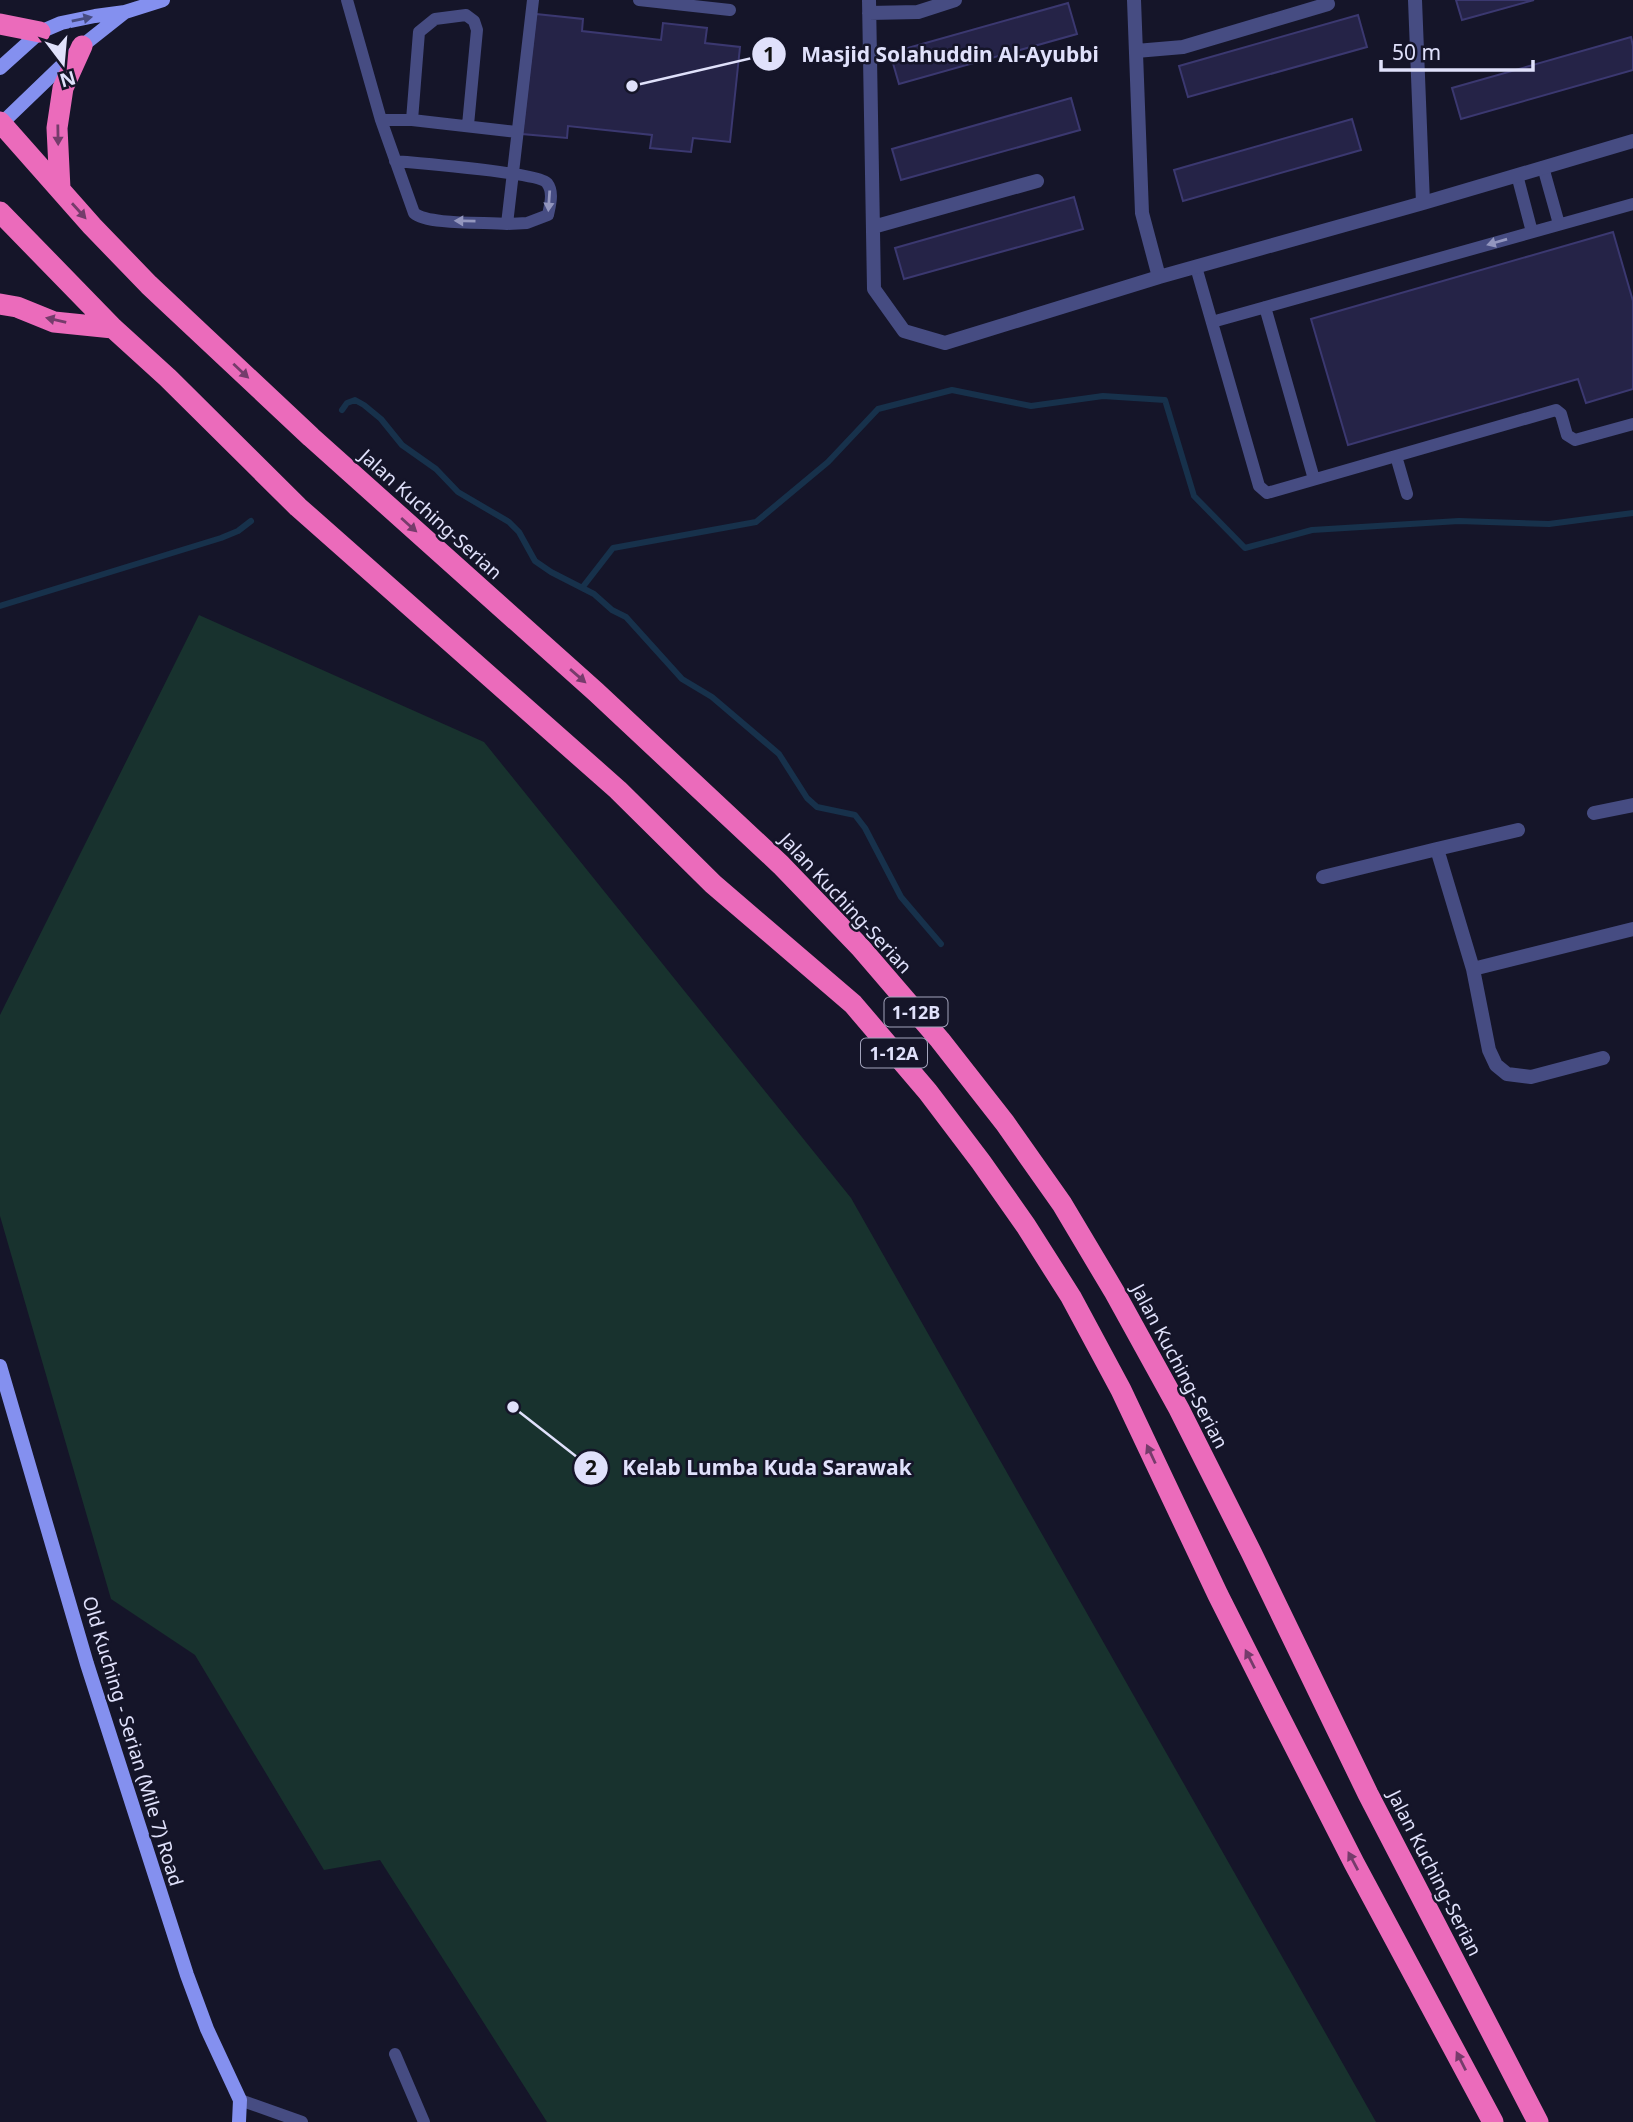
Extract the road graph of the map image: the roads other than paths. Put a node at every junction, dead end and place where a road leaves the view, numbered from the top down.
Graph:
1 (163, 0) edge
2 (347, 0) edge
3 (533, 0) edge
4 (639, 0) edge
5 (956, 0) edge
6 (1134, 0) edge
7 (1415, 0) edge
8 (1328, 4) dead end
9 (869, 7) edge
10 (730, 10) dead end
11 (125, 12) junction
12 (0, 24) edge
13 (40, 32) junction
14 (82, 46) junction
15 (1136, 51) junction
16 (0, 68) edge
17 (381, 120) junction
18 (412, 120) junction
19 (0, 123) edge
20 (468, 125) junction
21 (517, 132) junction
22 (1633, 141) edge
23 (395, 161) junction
24 (1543, 167) junction
25 (512, 174) junction
26 (1517, 175) junction
27 (1037, 181) dead end
28 (60, 189) junction
29 (1423, 203) junction
30 (1632, 207) edge
31 (0, 212) edge
32 (507, 224) junction
33 (1559, 224) junction
34 (873, 227) junction
35 (1532, 232) junction
36 (1196, 267) junction
37 (1159, 277) junction
38 (0, 304) edge
39 (1265, 307) junction
40 (1212, 322) junction
41 (113, 328) junction
42 (1633, 424) edge
43 (1396, 456) junction
44 (1314, 480) junction
45 (1407, 494) dead end
46 (1633, 805) edge
47 (1594, 813) dead end
48 (1518, 830) dead end
49 (1437, 849) junction
50 (1323, 877) dead end
51 (1633, 929) edge
52 (1473, 969) junction
53 (1603, 1058) dead end
54 (0, 1366) edge
55 (395, 2054) dead end
56 (240, 2100) junction
57 (239, 2122) edge
58 (302, 2122) edge
59 (424, 2122) edge
60 (1493, 2122) edge
61 (1538, 2122) edge

1 - 11 street
2 - 17 lane
3 - 21 lane
4 - 10 lane
5 - 9 street
6 - 15 street
7 - 29 street
8 - 15 street
9 - 34 street
13 -> 11 street
11 - 14 street
12 - 13 highway
13 - 16 street
14 - 19 street
14 -> 28 highway
15 - 37 street
17 - 18 lane
17 - 23 lane
18 - 20 lane
18 - 20 lane
19 - 28 highway, Jalan Kuching-Serian / 1-12B
20 - 21 lane
21 - 25 lane
22 - 24 street
23 - 25 lane
32 -> 23 lane
24 - 26 street
24 - 33 lane
25 - 32 lane
25 -> 32 lane
26 - 29 street
26 - 35 lane
27 - 34 street
28 -> 61 highway, Jalan Kuching-Serian / 1-12B
29 - 36 street
30 - 33 lane
31 - 41 highway, 1-12A
33 - 35 lane
34 - 37 street
35 -> 39 lane
36 - 37 street
36 - 40 lane
41 -> 38 highway
39 - 40 lane
39 - 44 lane
40 - 44 lane
60 -> 41 highway, 1-12A
42 - 43 lane
43 - 44 lane
43 - 45 lane
46 - 47 street
48 - 49 street
49 - 50 street
49 - 52 street
51 - 52 street
52 - 53 street
54 - 56 street, Old Kuching - Serian (Mile 7) Road
55 - 59 lane
56 - 57 street, Old Kuching - Serian (Mile 7) Road
56 - 58 lane

